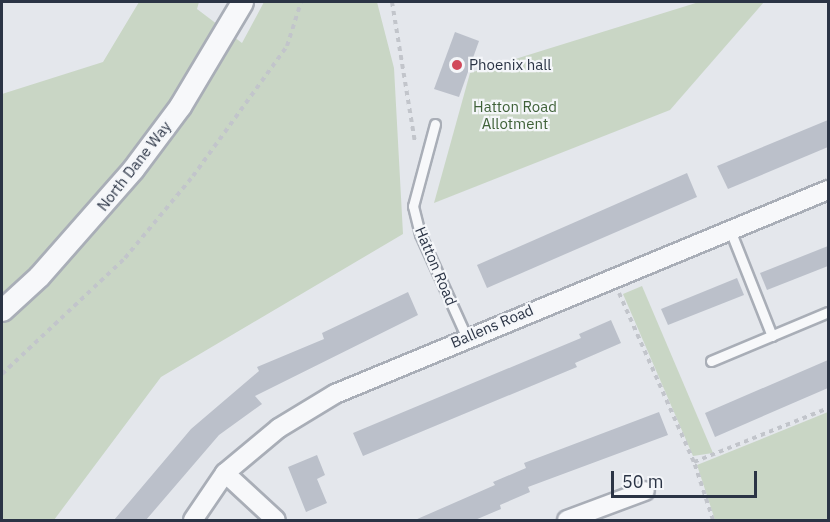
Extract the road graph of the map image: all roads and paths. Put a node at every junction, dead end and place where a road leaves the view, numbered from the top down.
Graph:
1 (242, 2) edge
2 (301, 2) edge
3 (392, 2) edge
4 (435, 124) dead end
5 (415, 149) dead end
6 (828, 190) edge
7 (730, 230) junction
8 (611, 276) junction
9 (2, 310) edge
10 (828, 312) edge
11 (466, 336) junction
12 (772, 336) junction
13 (711, 361) dead end
14 (2, 374) edge
15 (828, 408) edge
16 (694, 462) junction
17 (225, 473) junction
18 (645, 491) dead end
19 (194, 520) edge
20 (276, 520) edge
21 (567, 520) edge
22 (713, 520) edge

1 - 9 street, North Dane Way
2 - 14 path
3 - 5 path
4 - 11 lane, Hatton Road
6 - 7 street, Ballens Road
7 - 8 street, Ballens Road
7 - 12 lane
8 - 11 street, Ballens Road
8 - 16 path
10 - 12 lane
11 - 17 street, Ballens Road
12 - 13 lane
15 - 16 path
16 - 22 path
17 - 19 street, Ballens Road
17 - 20 street
18 - 21 street

